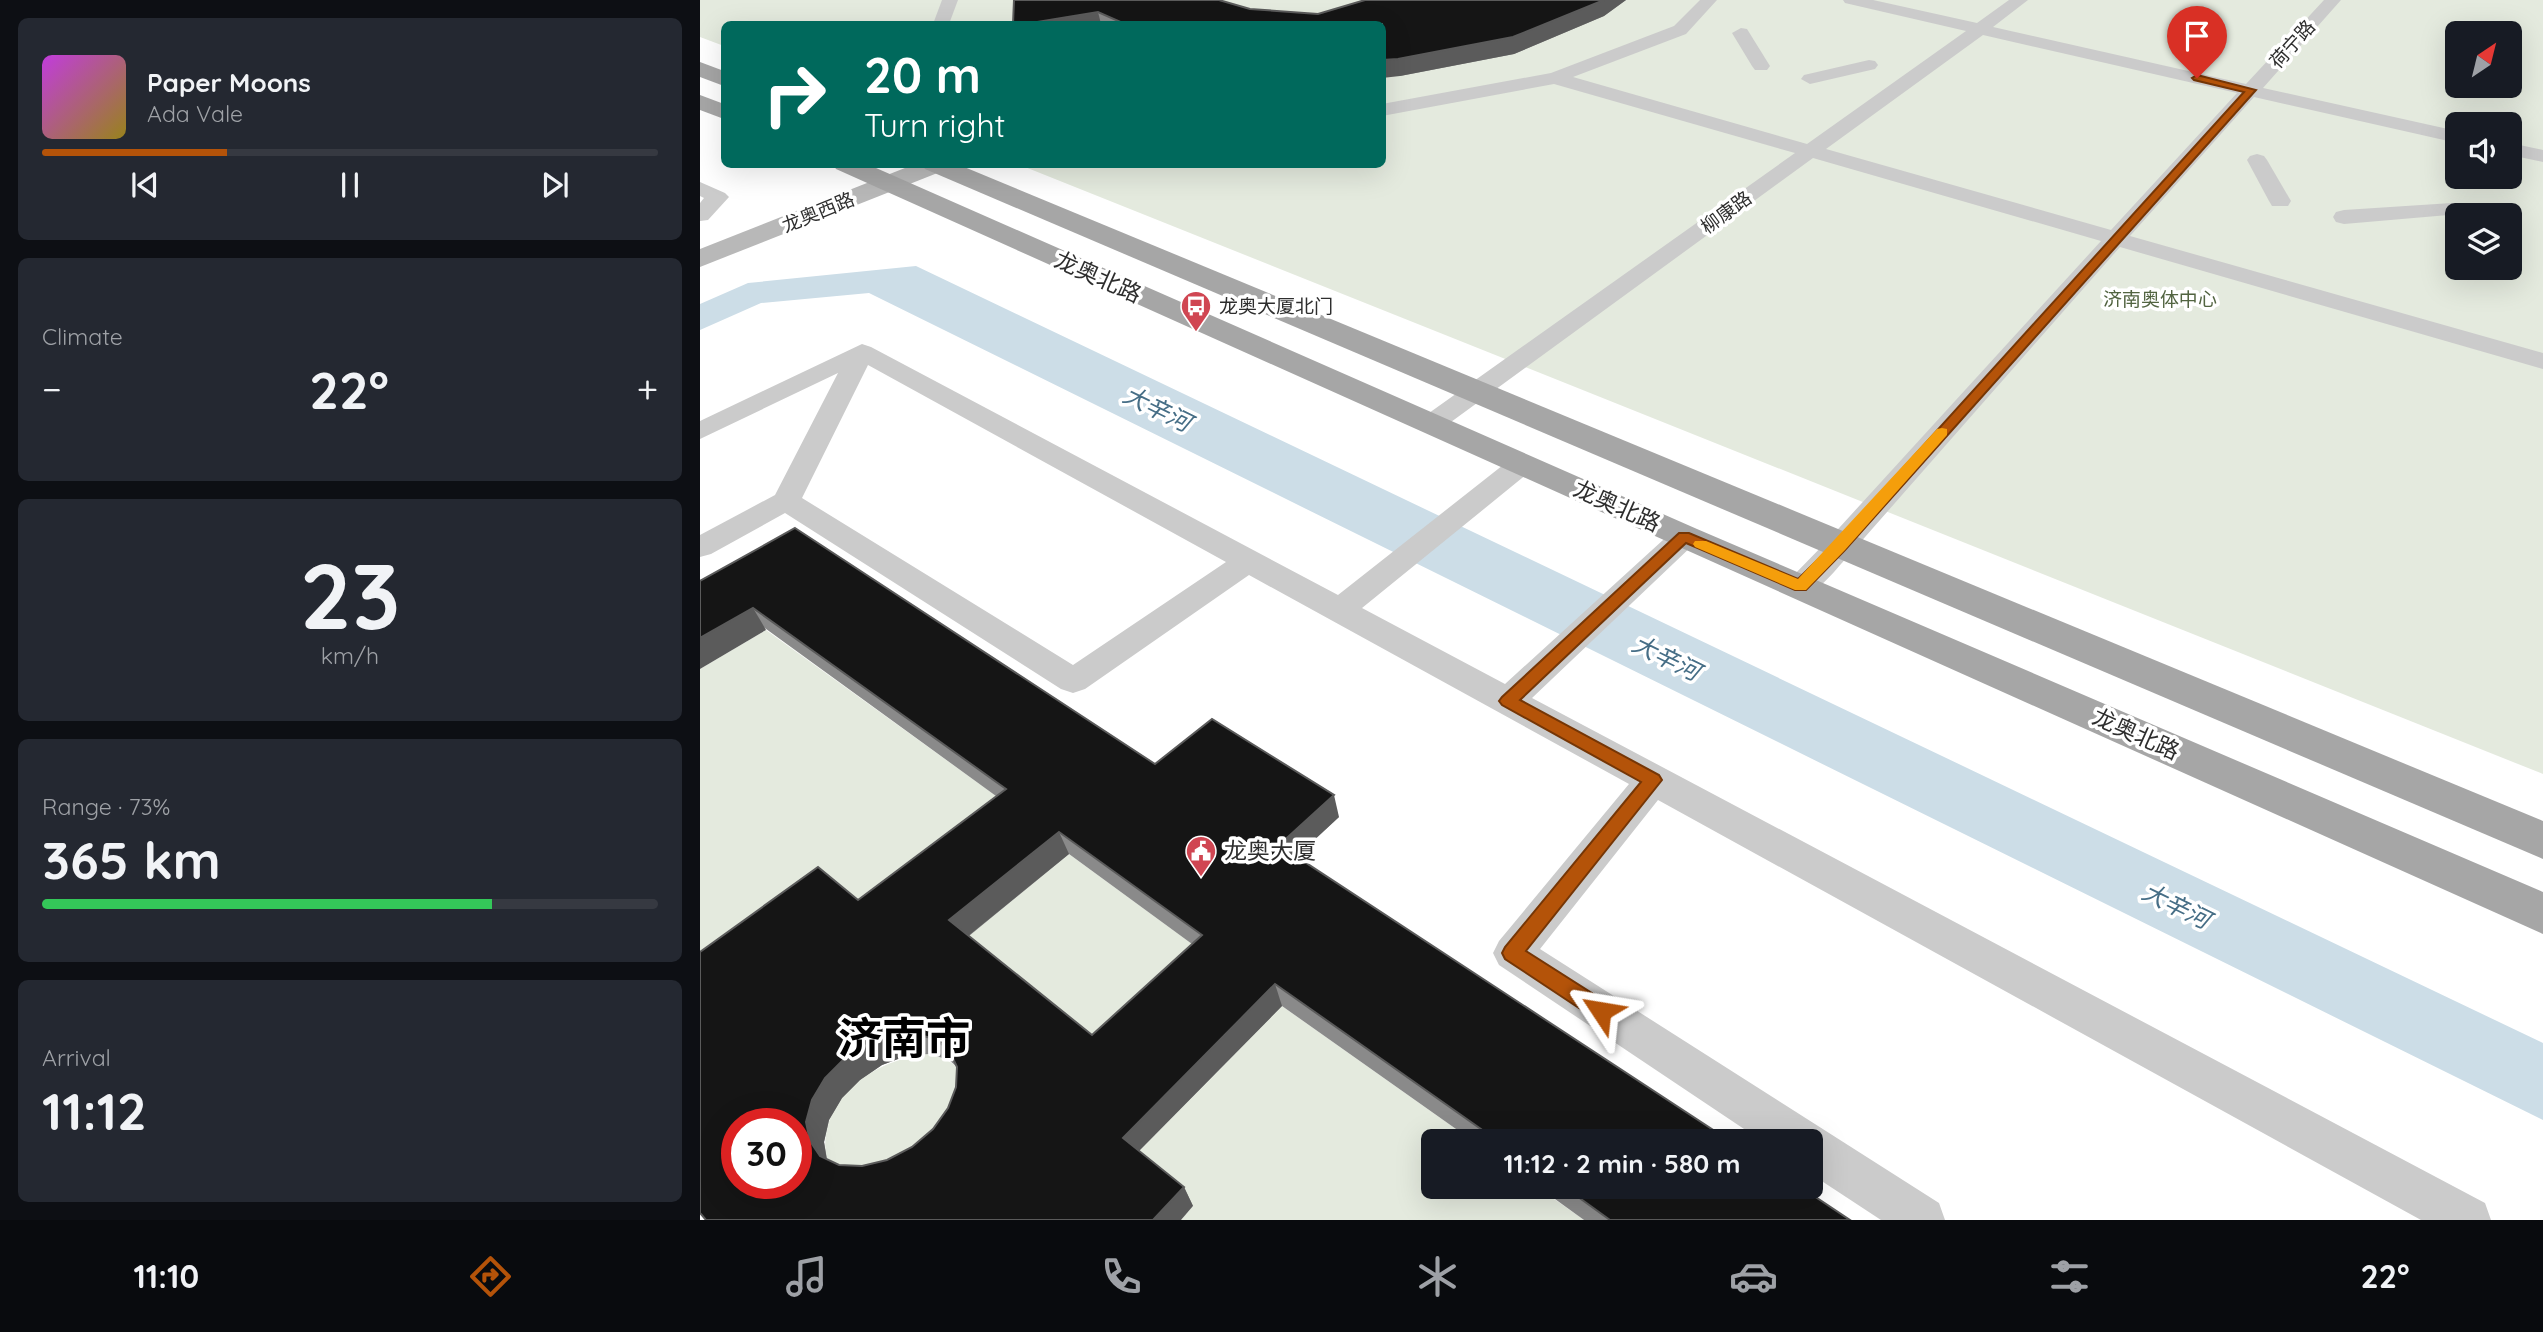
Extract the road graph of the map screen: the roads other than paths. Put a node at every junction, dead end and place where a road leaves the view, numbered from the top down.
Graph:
1 (950, 0) edge
2 (1709, 0) edge
3 (1852, 0) edge
4 (2020, 0) edge
5 (2333, 0) edge
6 (942, 21) edge
7 (1980, 29) junction
8 (1741, 33) dead end
9 (1760, 65) dead end
10 (1869, 65) dead end
11 (700, 69) edge
12 (721, 78) edge
13 (1555, 78) junction
14 (1812, 79) dead end
15 (2251, 90) junction
16 (700, 102) edge
17 (1386, 109) edge
18 (721, 111) edge
19 (2445, 134) edge
20 (1812, 150) junction
21 (2522, 152) edge
22 (2543, 156) edge
23 (2257, 160) dead end
24 (854, 168) edge
25 (928, 168) edge
26 (942, 168) edge
27 (890, 184) junction
28 (700, 188) edge
29 (2278, 199) dead end
30 (2445, 210) edge
31 (700, 215) edge
32 (2351, 217) dead end
33 (2115, 238) junction
34 (700, 259) edge
35 (862, 352) junction
36 (2543, 361) edge
37 (1474, 393) junction
38 (1431, 424) junction
39 (700, 431) edge
40 (1522, 464) junction
41 (786, 501) junction
42 (1684, 537) junction
43 (1840, 546) junction
44 (700, 547) edge
45 (1249, 561) junction
46 (1801, 586) junction
47 (1339, 610) junction
48 (1508, 701) junction
49 (1653, 780) junction
50 (2543, 841) edge
51 (2543, 914) edge
52 (1783, 1129) edge
53 (1823, 1156) edge
54 (1922, 1220) edge
55 (2468, 1220) edge

1 - 6 street
2 - 13 street
3 - 7 street
4 - 7 street, 柳康路
5 - 15 street, 荷宁路
7 - 15 street
7 - 20 street, 柳康路
8 - 9 street
10 - 14 street
11 - 12 main road
13 - 17 street
13 - 20 street
15 - 19 street
15 - 33 street, 荷宁路
16 - 18 main road
20 - 33 street
20 - 37 street, 柳康路
21 - 22 street
23 - 29 street
24 - 27 main road, 龙奥北路
25 - 27 street, 龙奥西路
26 - 37 main road, 龙奥北路
27 - 34 street, 龙奥西路
27 - 38 main road, 龙奥北路
28 - 31 street
30 - 32 street
33 - 36 street
33 - 43 street, 荷宁路
35 - 39 street
35 - 41 street
35 - 45 street
37 - 38 street, 柳康路
37 - 43 main road, 龙奥北路
38 - 40 main road, 龙奥北路
40 - 42 main road, 龙奥北路
40 - 47 street
41 - 44 street
41 - 45 street
42 - 46 main road, 龙奥北路
42 - 48 street
43 - 46 street, 荷宁路
43 - 50 main road, 龙奥北路
45 - 47 street
46 - 51 main road, 龙奥北路
47 - 48 street
48 - 49 street
49 - 52 street
49 - 55 street
53 - 54 street

